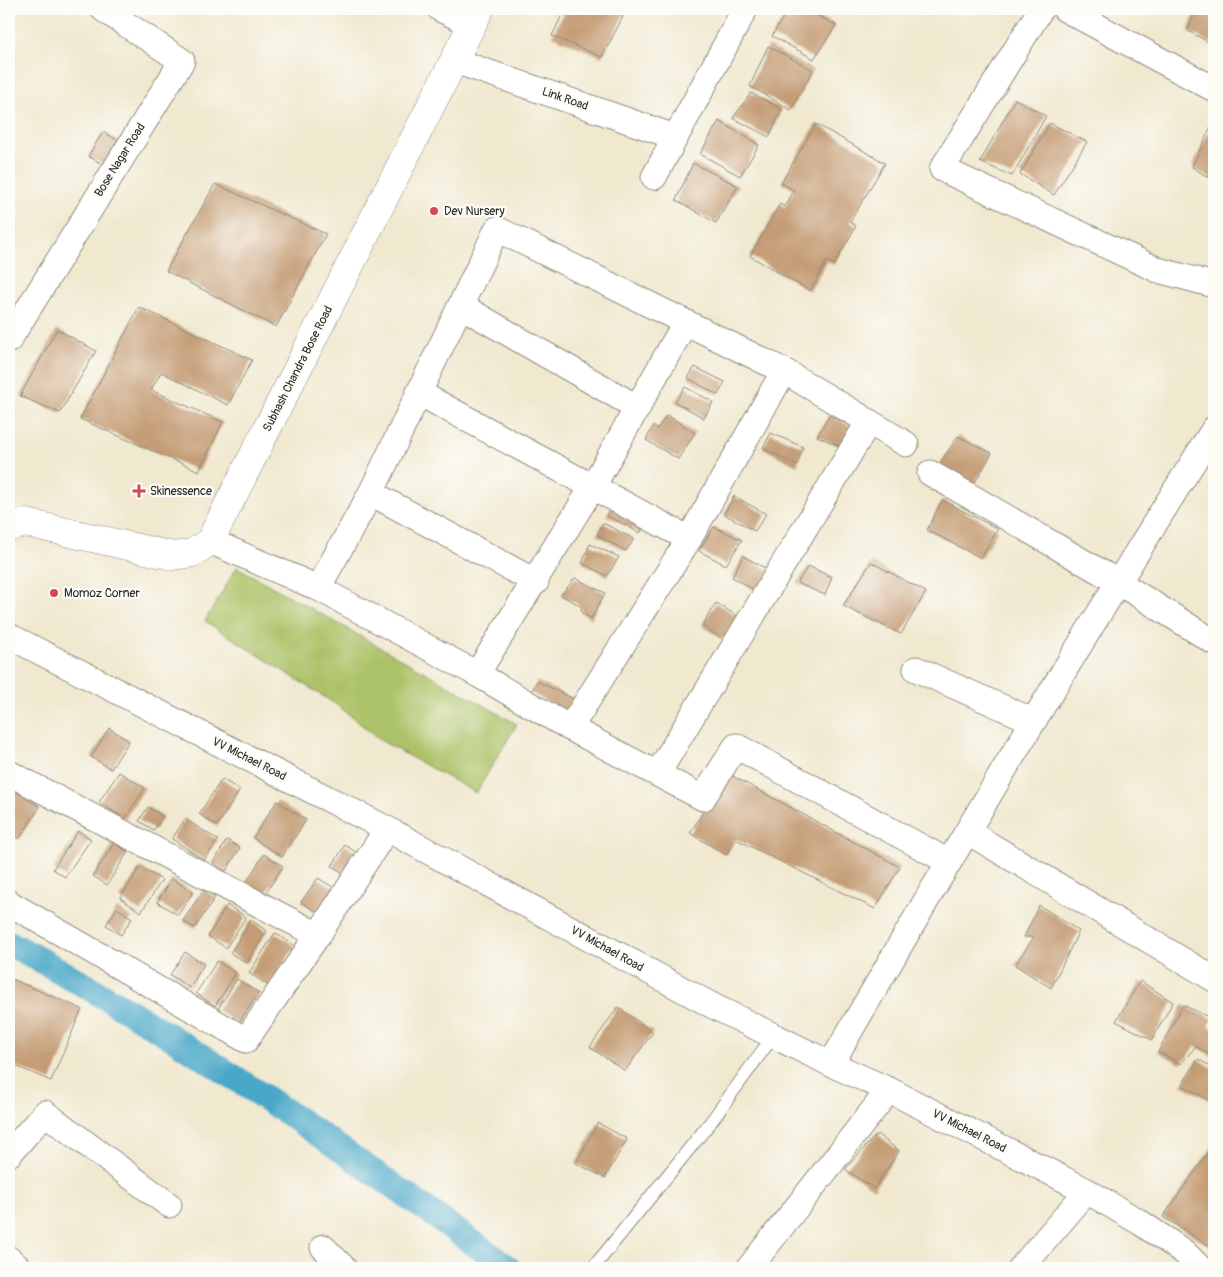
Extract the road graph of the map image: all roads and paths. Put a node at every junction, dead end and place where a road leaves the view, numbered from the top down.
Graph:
1 (103, 9) edge
2 (440, 9) edge
3 (745, 9) edge
4 (1041, 9) edge
5 (1065, 9) edge
6 (476, 16) edge
7 (455, 62) junction
8 (1214, 89) edge
9 (675, 137) junction
10 (654, 178) dead end
11 (1214, 285) edge
12 (461, 306) junction
13 (685, 323) junction
14 (9, 340) edge
15 (784, 371) junction
16 (419, 393) junction
17 (638, 408) junction
18 (868, 423) junction
19 (1214, 429) edge
20 (906, 444) dead end
21 (930, 473) dead end
22 (593, 486) junction
23 (371, 493) junction
24 (9, 527) edge
25 (689, 539) junction
26 (210, 541) junction
27 (536, 582) junction
28 (1118, 582) junction
29 (318, 588) junction
30 (9, 636) edge
31 (1214, 642) edge
32 (916, 669) dead end
33 (478, 674) junction
34 (1033, 721) junction
35 (570, 728) junction
36 (9, 773) edge
37 (658, 773) junction
38 (387, 829) junction
39 (968, 832) junction
40 (947, 862) junction
41 (9, 903) edge
42 (318, 935) junction
43 (1214, 979) edge
44 (774, 1035) junction
45 (831, 1064) junction
46 (889, 1090) junction
47 (9, 1154) edge
48 (1087, 1191) junction
49 (168, 1205) dead end
50 (323, 1248) dead end
51 (9, 1259) edge
52 (19, 1268) edge
53 (344, 1268) edge
54 (593, 1268) edge
55 (749, 1268) edge
56 (1021, 1268) edge
57 (1200, 1268) edge

1 - 14 street, Bose Nagar Road
2 - 6 street
3 - 9 street
4 - 11 street
5 - 8 street
6 - 7 main road, Subhash Chandra Bose Road
7 - 9 street, Link Road
7 - 26 main road, Subhash Chandra Bose Road
9 - 10 street
12 - 13 street
12 - 16 street
12 - 17 street
13 - 15 street
13 - 17 street
15 - 18 street
15 - 25 street
16 - 22 street
16 - 23 street
17 - 22 street
18 - 20 street
18 - 37 street
19 - 28 street
21 - 28 street
22 - 25 street
22 - 27 street
23 - 27 street
23 - 29 street
24 - 26 main road
25 - 35 street
26 - 29 street
27 - 33 street
28 - 31 street
28 - 34 street
29 - 33 street
30 - 38 street, VV Michael Road
32 - 34 street
33 - 35 street
34 - 39 street
35 - 37 street
36 - 42 street
37 - 40 street
38 - 42 street
38 - 44 street, VV Michael Road
39 - 40 street
39 - 43 street
40 - 45 street
41 - 42 street
44 - 45 street, VV Michael Road
44 - 54 lane
45 - 46 street, VV Michael Road
46 - 48 street, VV Michael Road
46 - 55 street
47 - 49 street
48 - 56 street
48 - 57 street, VV Michael Road
50 - 53 street
51 - 52 street

